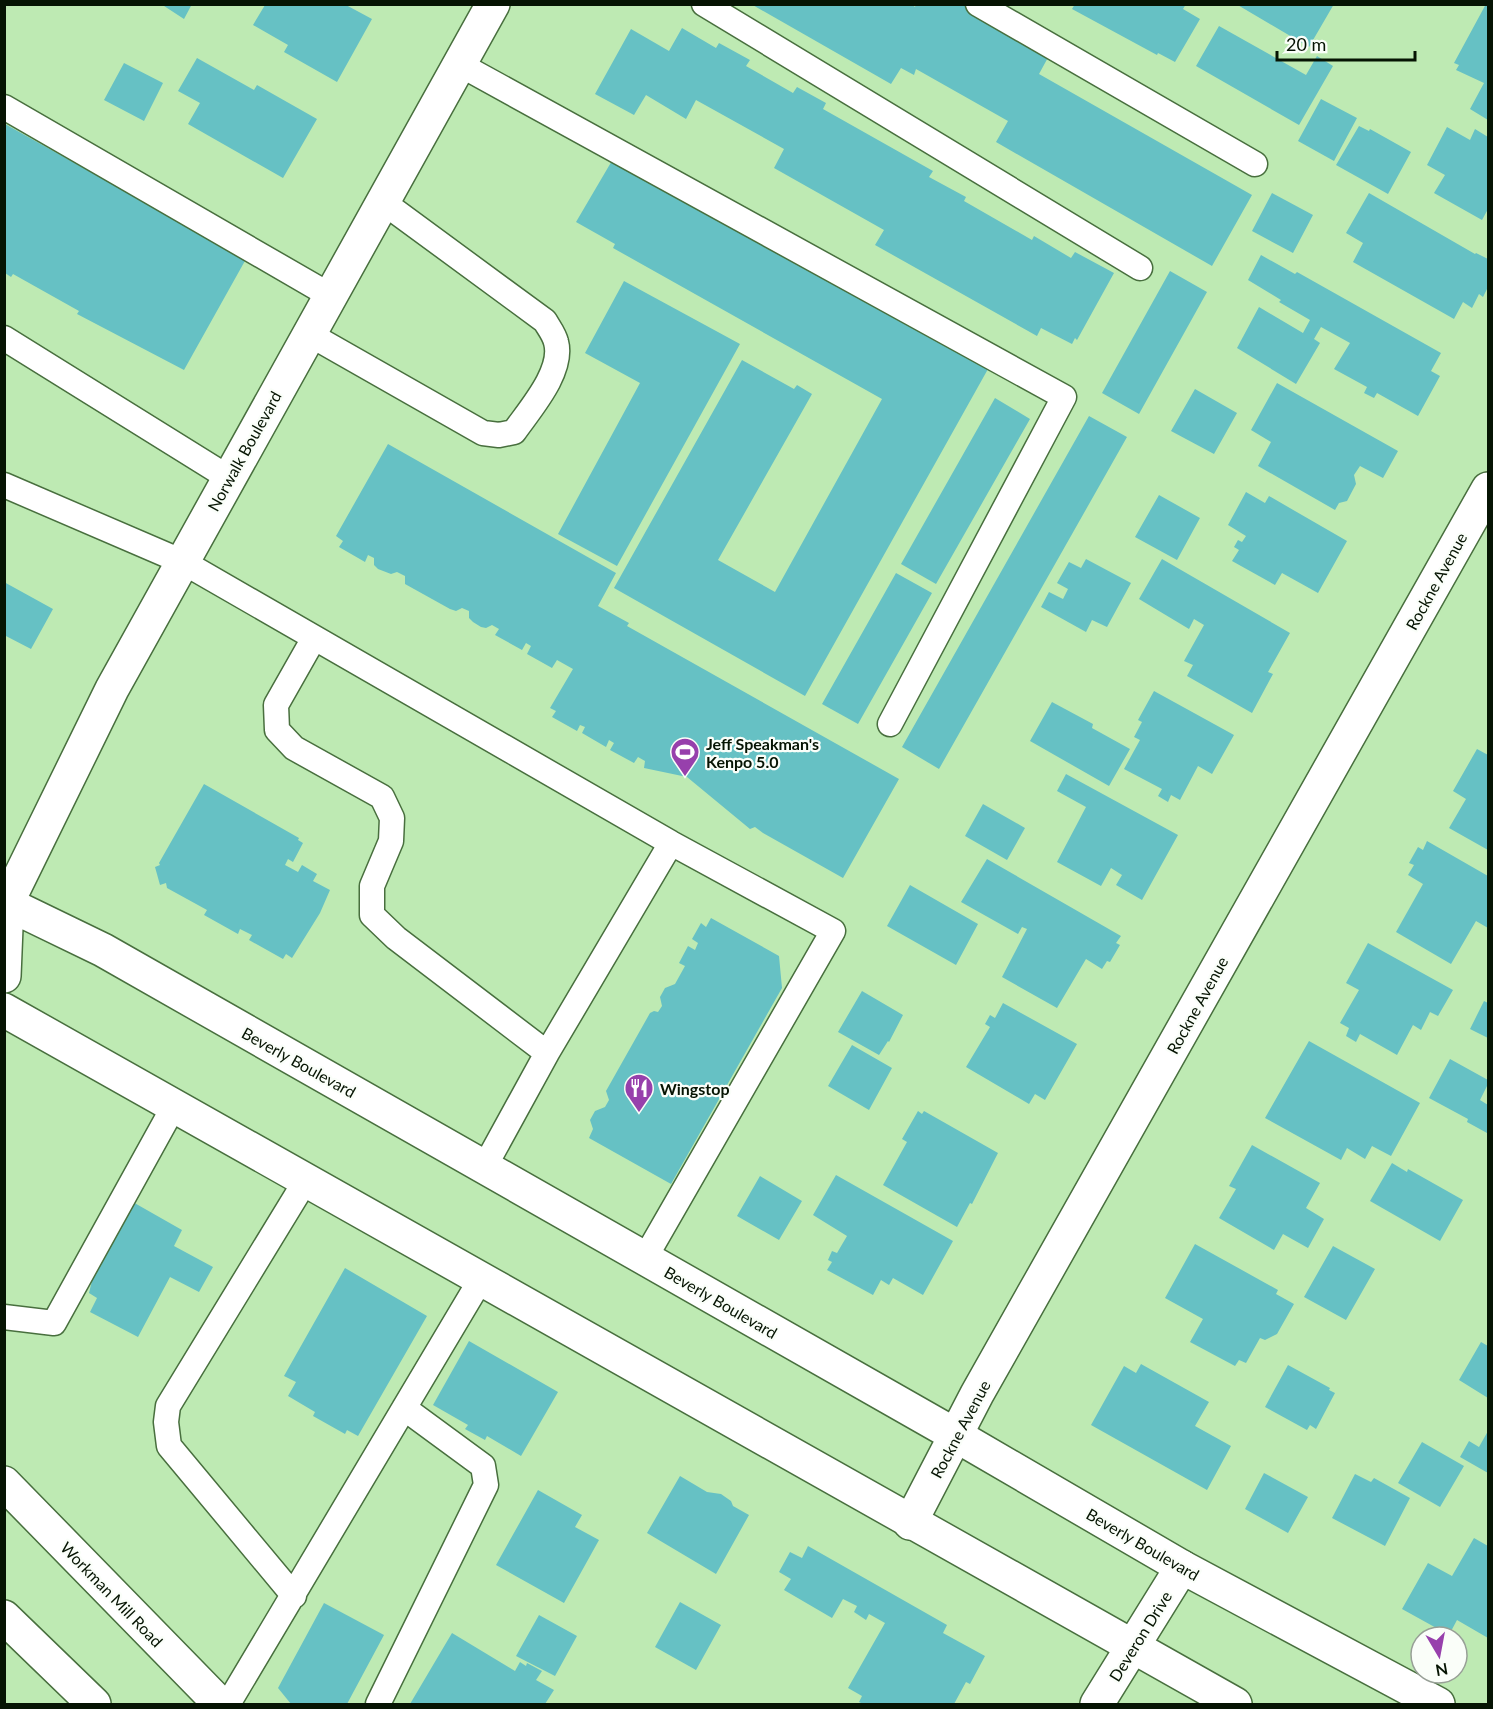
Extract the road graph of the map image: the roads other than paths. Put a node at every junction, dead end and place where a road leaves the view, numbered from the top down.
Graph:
1 (493, 4) edge
2 (704, 4) edge
3 (978, 4) edge
4 (459, 64) junction
5 (4, 107) edge
6 (1255, 164) dead end
7 (383, 202) junction
8 (1140, 268) dead end
9 (331, 296) junction
10 (309, 334) junction
11 (4, 338) edge
12 (229, 478) junction
13 (4, 485) edge
14 (1488, 489) edge
15 (183, 562) junction
16 (314, 638) junction
17 (890, 724) dead end
18 (671, 843) junction
19 (5, 903) edge
20 (4, 976) edge
21 (4, 1010) edge
22 (547, 1053) junction
23 (174, 1106) junction
24 (485, 1166) junction
25 (306, 1180) junction
26 (645, 1258) junction
27 (481, 1279) junction
28 (4, 1317) edge
29 (404, 1408) junction
30 (957, 1436) junction
31 (4, 1483) edge
32 (910, 1523) junction
33 (1182, 1567) junction
34 (294, 1596) junction
35 (4, 1617) edge
36 (1132, 1648) junction
37 (94, 1704) edge
38 (220, 1704) edge
39 (228, 1704) edge
40 (378, 1704) edge
41 (1097, 1704) edge
42 (1235, 1704) edge
43 (1438, 1704) edge

1 - 4 main road, Norwalk Boulevard
2 - 8 lane
3 - 6 lane
4 - 7 main road, Norwalk Boulevard
4 - 17 lane
5 - 9 lane
7 - 9 main road, Norwalk Boulevard
7 - 10 lane
9 - 10 main road, Norwalk Boulevard
10 - 12 main road, Norwalk Boulevard
11 - 12 lane
12 - 15 main road, Norwalk Boulevard
13 - 15 lane
14 - 30 main road, Rockne Avenue
15 - 16 lane
15 - 19 main road, Norwalk Boulevard
16 - 18 lane
16 - 22 lane
18 - 22 lane
18 - 26 lane
19 - 20 main road
19 - 24 main road, Beverly Boulevard
21 - 23 main road
22 - 24 lane
23 - 25 main road
23 - 28 lane
24 - 26 main road, Beverly Boulevard
25 - 27 main road
25 - 34 lane
26 - 30 main road, Beverly Boulevard
27 - 29 lane
27 - 32 main road
29 - 34 lane
29 - 40 lane
30 - 32 main road, Rockne Avenue
30 - 33 main road, Beverly Boulevard
31 - 38 main road, Workman Mill Road
32 - 36 main road
33 - 36 main road, Deveron Drive
33 - 43 main road, Beverly Boulevard
34 - 39 lane
35 - 37 main road
36 - 41 main road, Deveron Drive
36 - 42 main road

